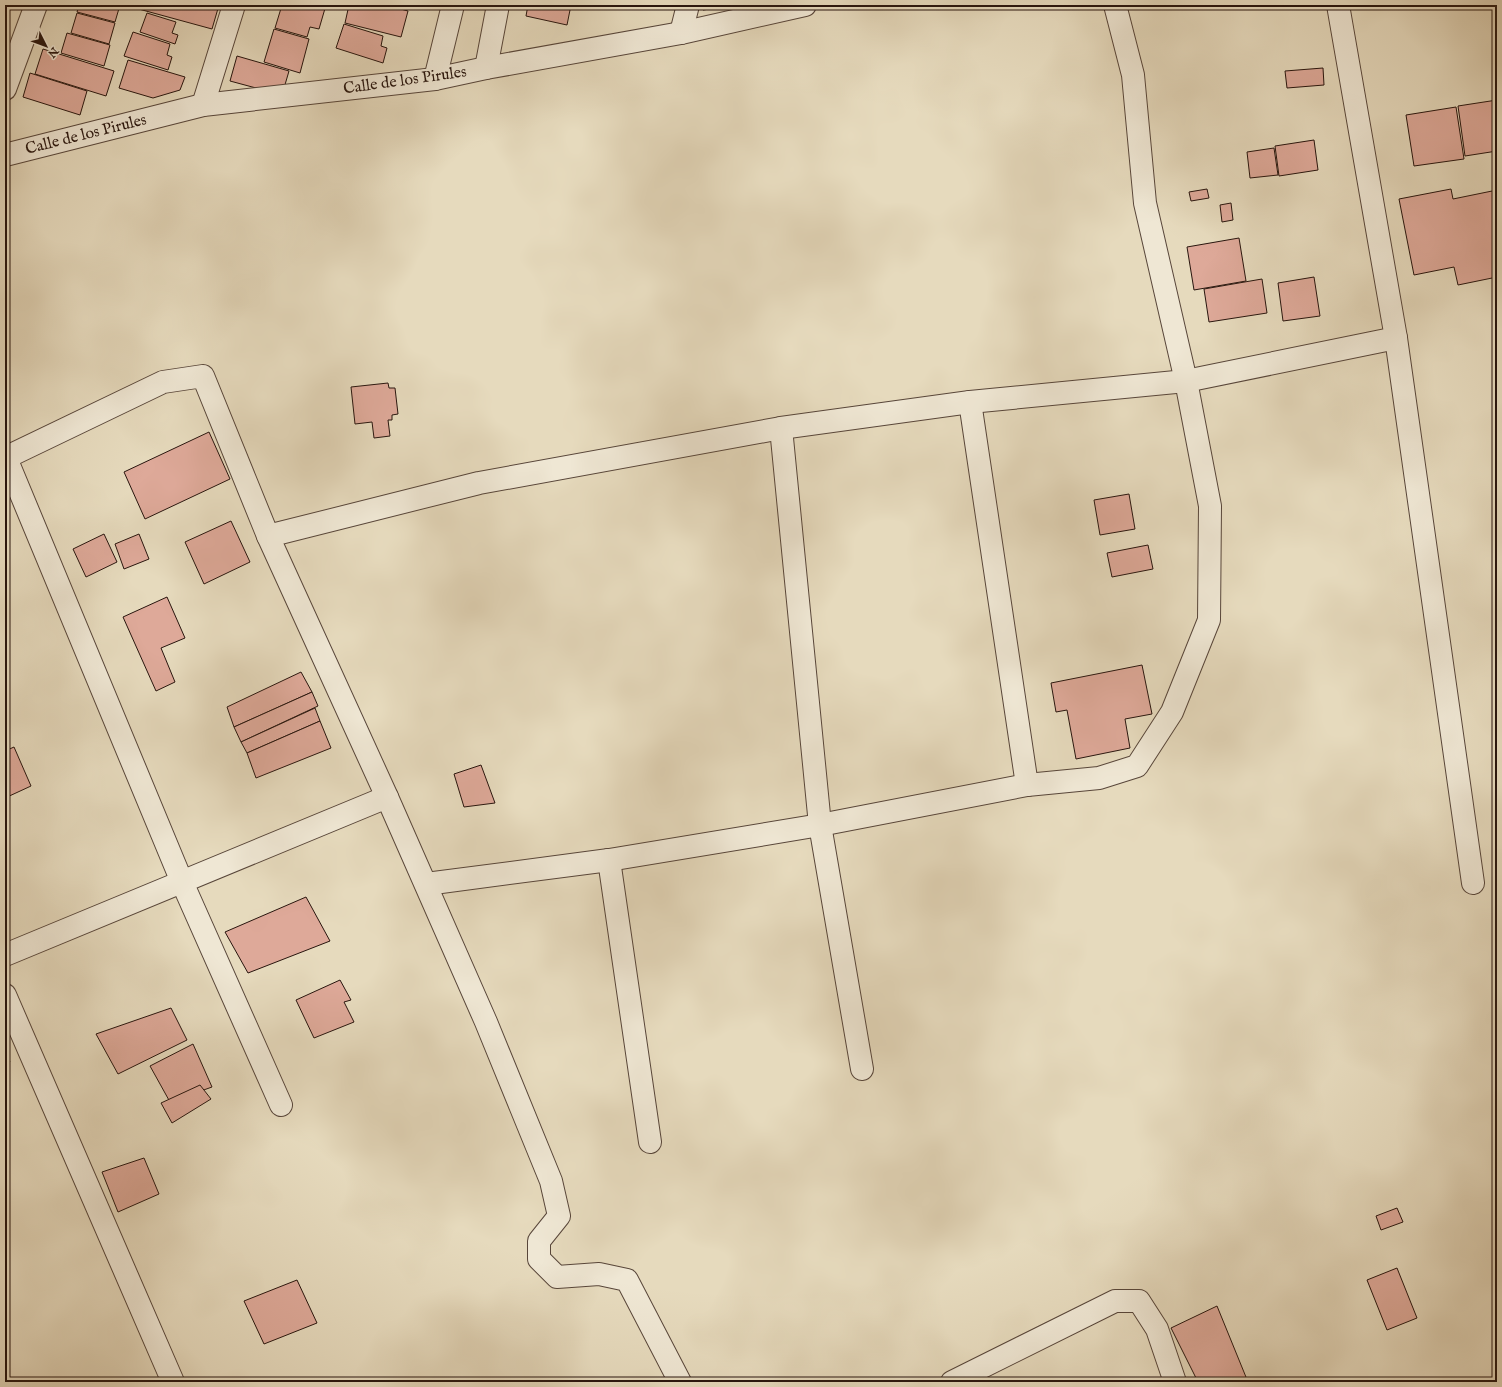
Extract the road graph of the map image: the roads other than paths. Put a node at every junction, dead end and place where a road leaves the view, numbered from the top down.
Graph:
1 (36, 5) edge
2 (234, 5) edge
3 (453, 5) edge
4 (498, 5) edge
5 (688, 5) edge
6 (805, 5) edge
7 (1115, 5) edge
8 (1338, 5) edge
9 (681, 33) junction
10 (486, 68) junction
11 (435, 79) junction
12 (5, 89) edge
13 (203, 106) junction
14 (5, 155) edge
15 (1396, 338) junction
16 (1186, 381) junction
17 (970, 402) junction
18 (781, 428) junction
19 (6, 458) edge
20 (268, 536) junction
21 (1027, 785) junction
22 (387, 797) junction
23 (820, 825) junction
24 (609, 860) junction
25 (182, 882) junction
26 (1474, 883) dead end
27 (426, 884) junction
28 (5, 955) edge
29 (5, 995) edge
30 (862, 1069) dead end
31 (281, 1105) dead end
32 (650, 1142) dead end
33 (173, 1382) edge
34 (680, 1382) edge
35 (952, 1382) edge
36 (1174, 1382) edge

1 - 12 street
2 - 13 street
3 - 11 street
4 - 10 street
5 - 9 street
6 - 9 street, Calle de los Pirules
7 - 16 street
8 - 15 street
9 - 10 street, Calle de los Pirules
10 - 11 street, Calle de los Pirules
11 - 13 street, Calle de los Pirules
13 - 14 street, Calle de los Pirules
15 - 16 street
15 - 26 street
16 - 17 street
16 - 21 street
17 - 18 street
17 - 21 street
18 - 20 street
18 - 23 street
19 - 20 street
19 - 25 street
20 - 22 street
21 - 23 street
22 - 25 street
22 - 27 street
23 - 24 street
23 - 30 street
24 - 27 street
24 - 32 street
25 - 28 street
25 - 31 street
27 - 34 street
29 - 33 street
35 - 36 street

